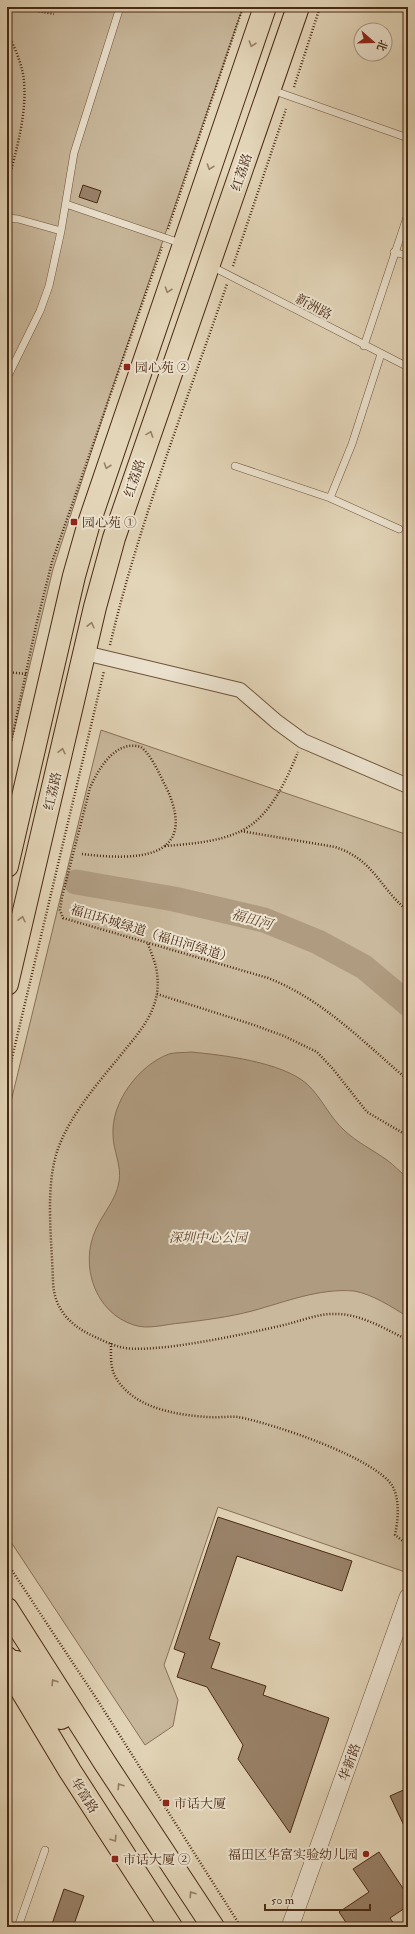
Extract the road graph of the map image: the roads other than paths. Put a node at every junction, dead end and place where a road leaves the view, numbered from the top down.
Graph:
1 (120, 7) edge
2 (265, 7) edge
3 (298, 7) edge
4 (270, 90) junction
5 (408, 138) edge
6 (66, 204) junction
7 (408, 214) edge
8 (7, 218) edge
9 (61, 231) junction
10 (184, 244) junction
11 (394, 252) junction
12 (408, 256) edge
13 (209, 265) junction
14 (364, 346) junction
15 (381, 354) junction
16 (408, 367) edge
17 (7, 378) edge
18 (235, 466) dead end
19 (330, 498) junction
20 (399, 529) dead end
21 (85, 653) junction
22 (408, 786) edge
23 (7, 866) edge
24 (7, 984) edge
25 (408, 1597) edge
26 (7, 1609) edge
27 (7, 1654) edge
28 (7, 1658) edge
29 (7, 1696) edge
30 (105, 1763) junction
31 (70, 1771) junction
32 (45, 1850) dead end
33 (18, 1927) edge
34 (172, 1927) edge
35 (213, 1927) edge
36 (290, 1927) edge

1 - 6 lane
2 -> 10 main road, 红荔路
3 - 4 main road, 红荔路
4 - 5 lane
4 - 13 main road, 红荔路
6 - 9 lane
6 - 10 lane
7 - 11 lane
8 - 9 lane
9 - 17 lane
10 -> 23 main road, 红荔路
11 - 12 lane
11 - 14 lane
13 - 14 lane, 新洲路
21 -> 13 main road, 红荔路
14 - 15 lane, 新洲路
15 - 16 lane, 新洲路
15 - 19 lane
18 - 19 lane
19 - 20 lane
21 - 22 street
24 -> 21 main road, 红荔路
25 - 36 street, 华新路
30 -> 26 main road
27 - 30 main road
28 - 31 main road, 华富路
29 - 31 main road
35 -> 30 main road
31 -> 34 main road, 华富路
32 - 33 lane

